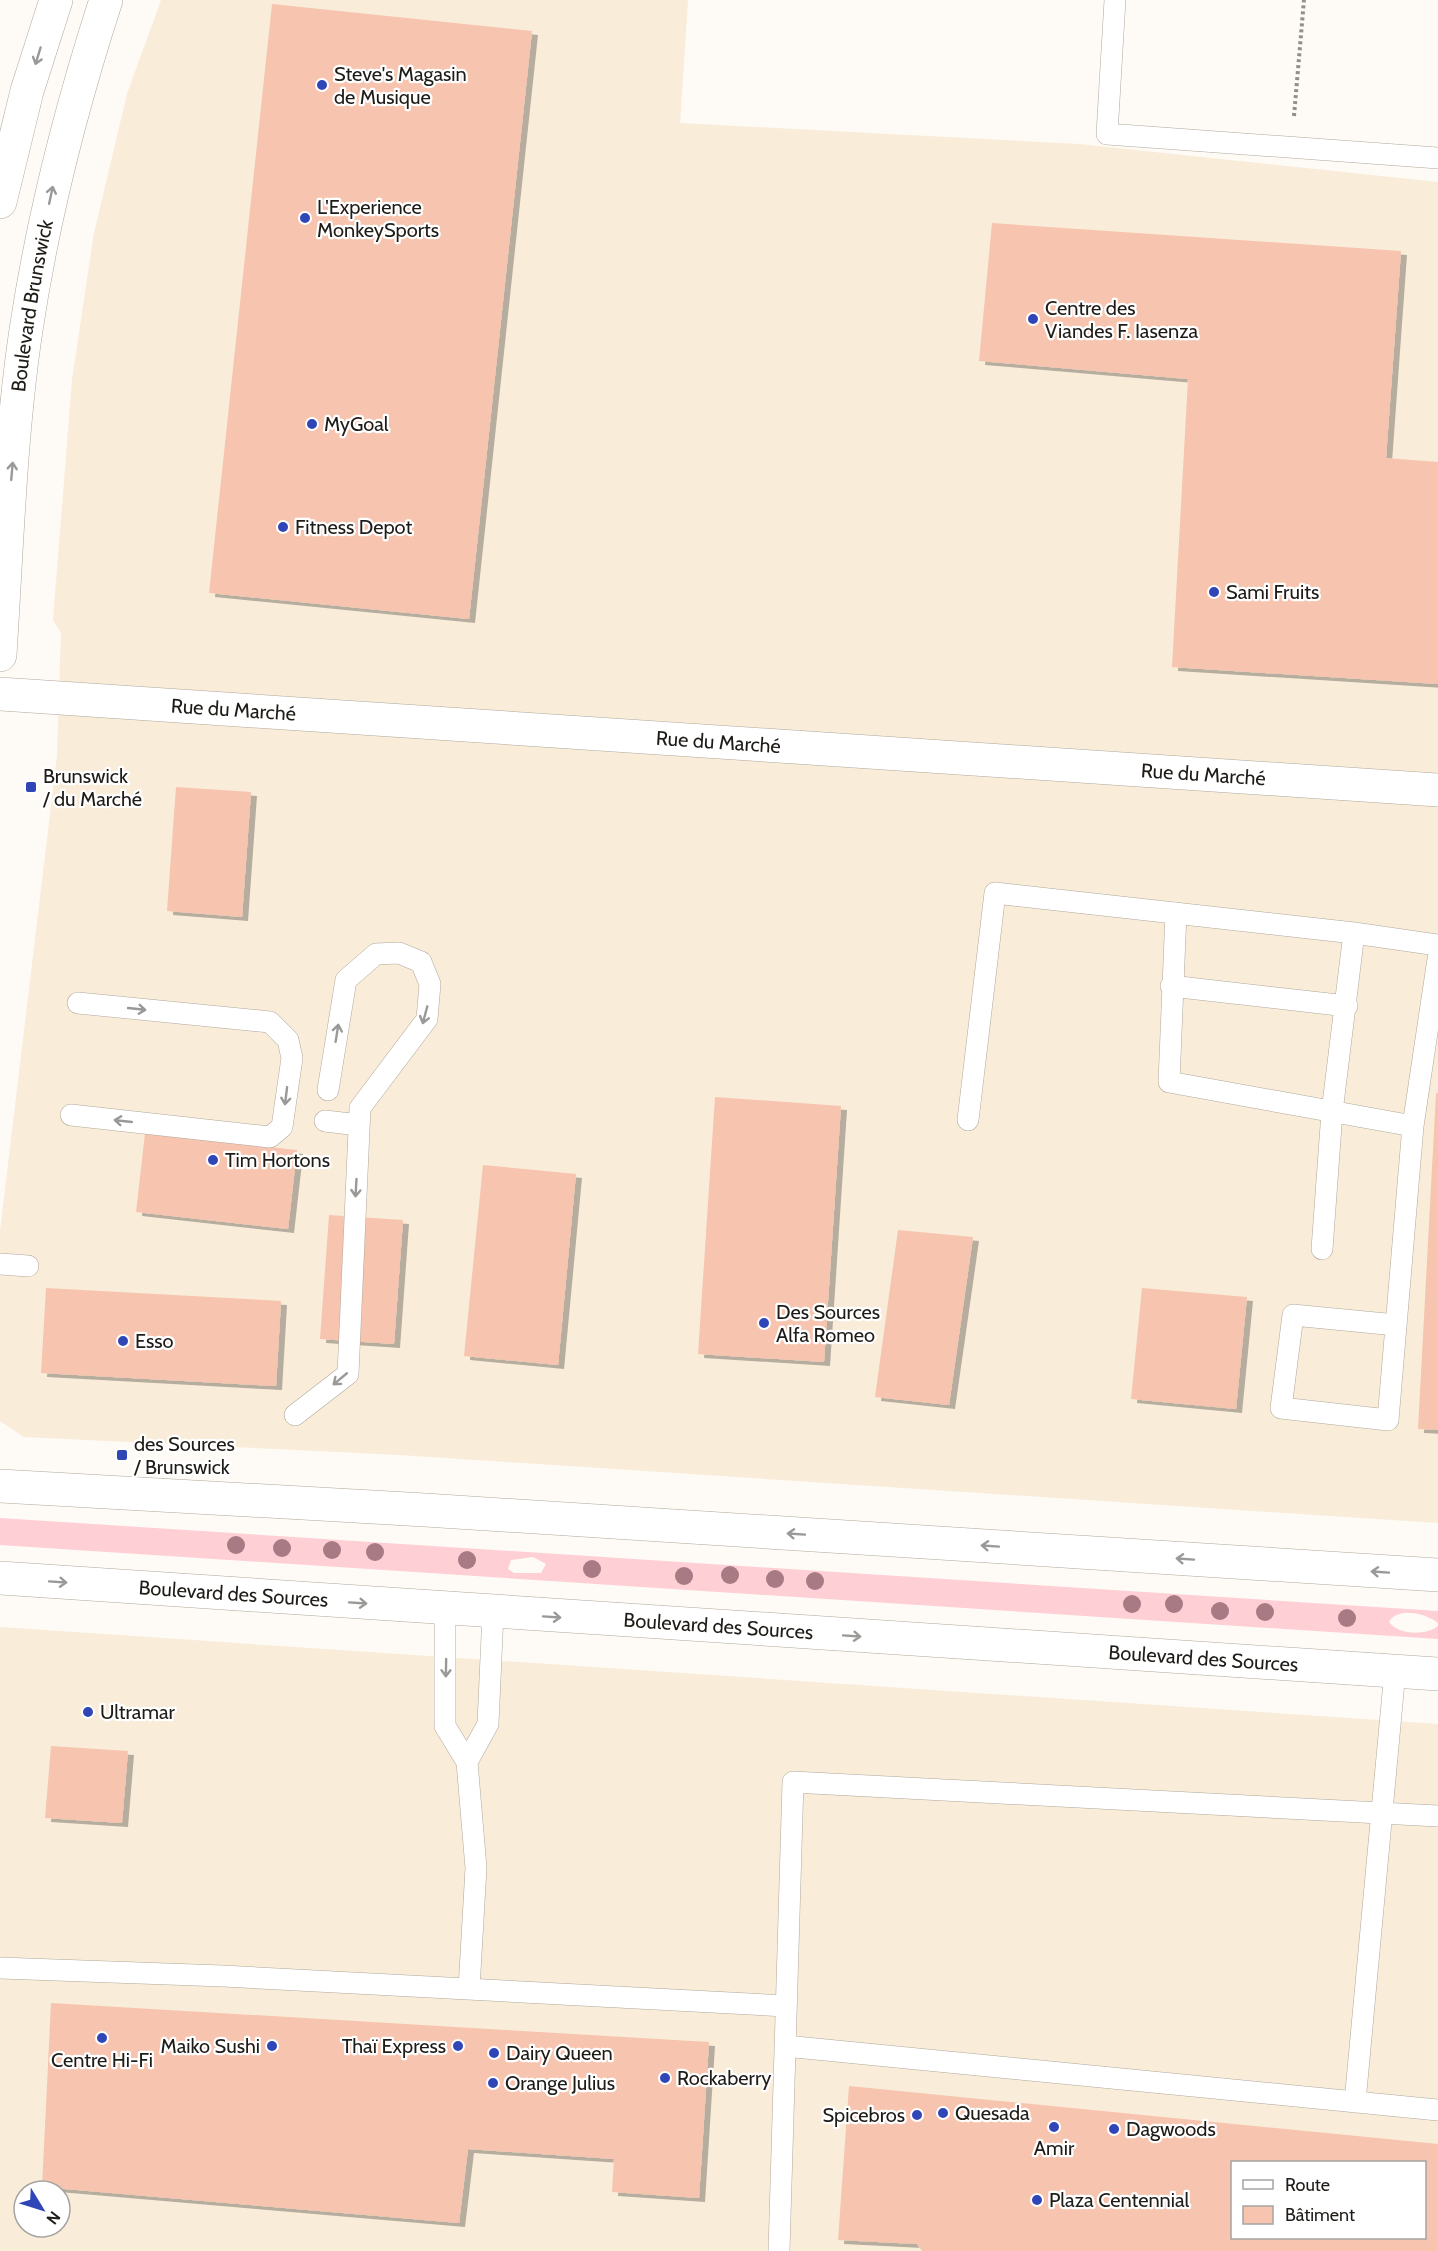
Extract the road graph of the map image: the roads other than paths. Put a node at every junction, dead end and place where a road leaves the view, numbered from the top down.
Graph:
1 (56, 0) edge
2 (106, 0) edge
3 (1115, 0) edge
4 (1438, 158) edge
5 (0, 202) edge
6 (0, 655) edge
7 (0, 694) edge
8 (1438, 790) edge
9 (1176, 913) junction
10 (1354, 933) junction
11 (1438, 945) edge
12 (1438, 959) edge
13 (1171, 986) junction
14 (78, 1003) dead end
15 (1347, 1006) junction
16 (328, 1090) dead end
17 (1332, 1112) junction
18 (71, 1115) dead end
19 (968, 1120) dead end
20 (325, 1121) dead end
21 (359, 1125) junction
22 (1413, 1126) junction
23 (1322, 1249) dead end
24 (0, 1264) edge
25 (28, 1266) dead end
26 (1396, 1325) junction
27 (295, 1415) dead end
28 (0, 1485) edge
29 (1438, 1575) edge
30 (0, 1578) edge
31 (445, 1610) junction
32 (493, 1613) junction
33 (1395, 1671) junction
34 (1438, 1674) edge
35 (467, 1762) junction
36 (1383, 1813) junction
37 (1438, 1816) edge
38 (0, 1968) edge
39 (469, 1989) junction
40 (786, 2006) junction
41 (785, 2046) junction
42 (1355, 2102) junction
43 (1438, 2110) edge
44 (778, 2251) edge

1 -> 5 main road
6 -> 2 main road, Boulevard Brunswick
3 - 4 lane
7 - 8 main road, Rue du Marché
9 - 10 lane
9 - 13 lane
9 - 19 lane
10 - 11 lane
10 - 15 lane
12 - 22 lane
13 - 15 lane
13 - 17 lane
14 -> 18 lane
15 - 17 lane
16 -> 21 lane
17 - 22 lane
17 - 23 lane
20 - 21 lane
21 -> 27 lane
22 - 26 lane
24 - 25 lane
26 - 26 lane
29 -> 28 main road
30 -> 31 main road, Boulevard des Sources
31 - 32 main road, Boulevard des Sources
31 -> 35 lane
32 -> 33 main road, Boulevard des Sources
32 - 35 lane
33 - 34 main road, Boulevard des Sources
33 - 36 lane
35 - 39 lane
36 - 37 lane
36 - 40 lane
36 - 42 lane
38 - 39 lane
39 - 40 lane
40 - 41 lane
41 - 42 lane
41 - 44 lane
42 - 43 lane

